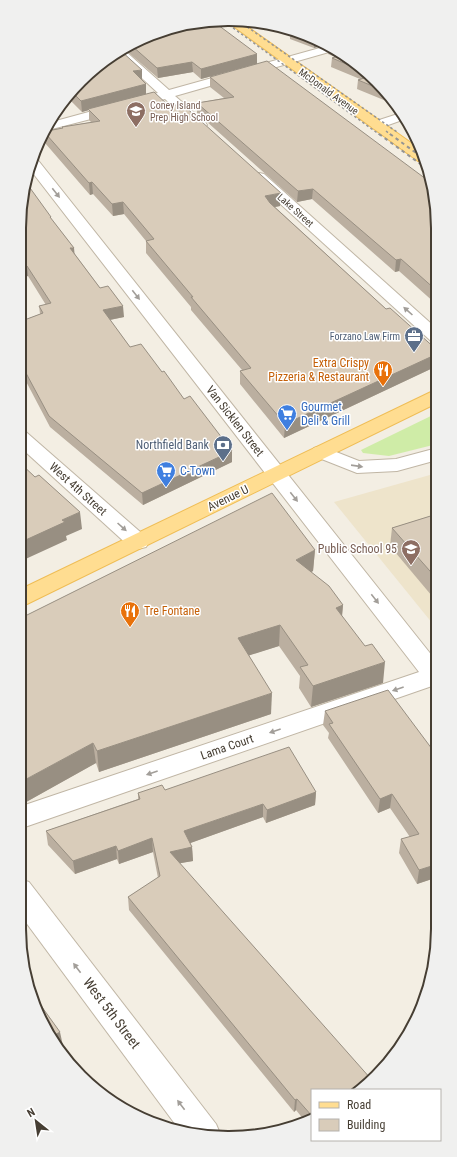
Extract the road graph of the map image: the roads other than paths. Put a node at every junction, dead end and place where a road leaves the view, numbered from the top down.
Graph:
1 (238, 26) edge
2 (324, 50) edge
3 (124, 55) edge
4 (287, 61) junction
5 (167, 94) junction
6 (146, 100) edge
7 (131, 104) edge
8 (398, 118) edge
9 (377, 125) junction
10 (54, 126) edge
11 (210, 133) edge
12 (417, 154) edge
13 (36, 167) edge
14 (251, 170) edge
15 (431, 332) edge
16 (431, 399) edge
17 (26, 442) edge
18 (321, 452) junction
19 (431, 456) edge
20 (276, 474) junction
21 (138, 542) junction
22 (26, 597) edge
23 (431, 672) edge
24 (431, 680) edge
25 (26, 816) edge
26 (26, 900) edge
27 (198, 1128) edge

1 - 4 main road, McDonald Avenue
2 - 4 street
3 - 5 street
4 - 5 street
4 - 9 main road, McDonald Avenue
5 - 6 street
5 - 11 street
7 - 10 street
8 - 9 street
9 - 12 main road, McDonald Avenue
13 -> 20 street, Van Sicklen Street
15 -> 14 street, Lake Street
16 - 18 main road, Avenue U
17 -> 21 street, West 4th Street
18 -> 19 street
18 - 20 main road, Avenue U
20 - 21 main road, Avenue U
20 -> 23 street, Van Sicklen Street
21 - 22 main road, Avenue U
24 -> 25 street, Lama Court
27 -> 26 street, West 5th Street

